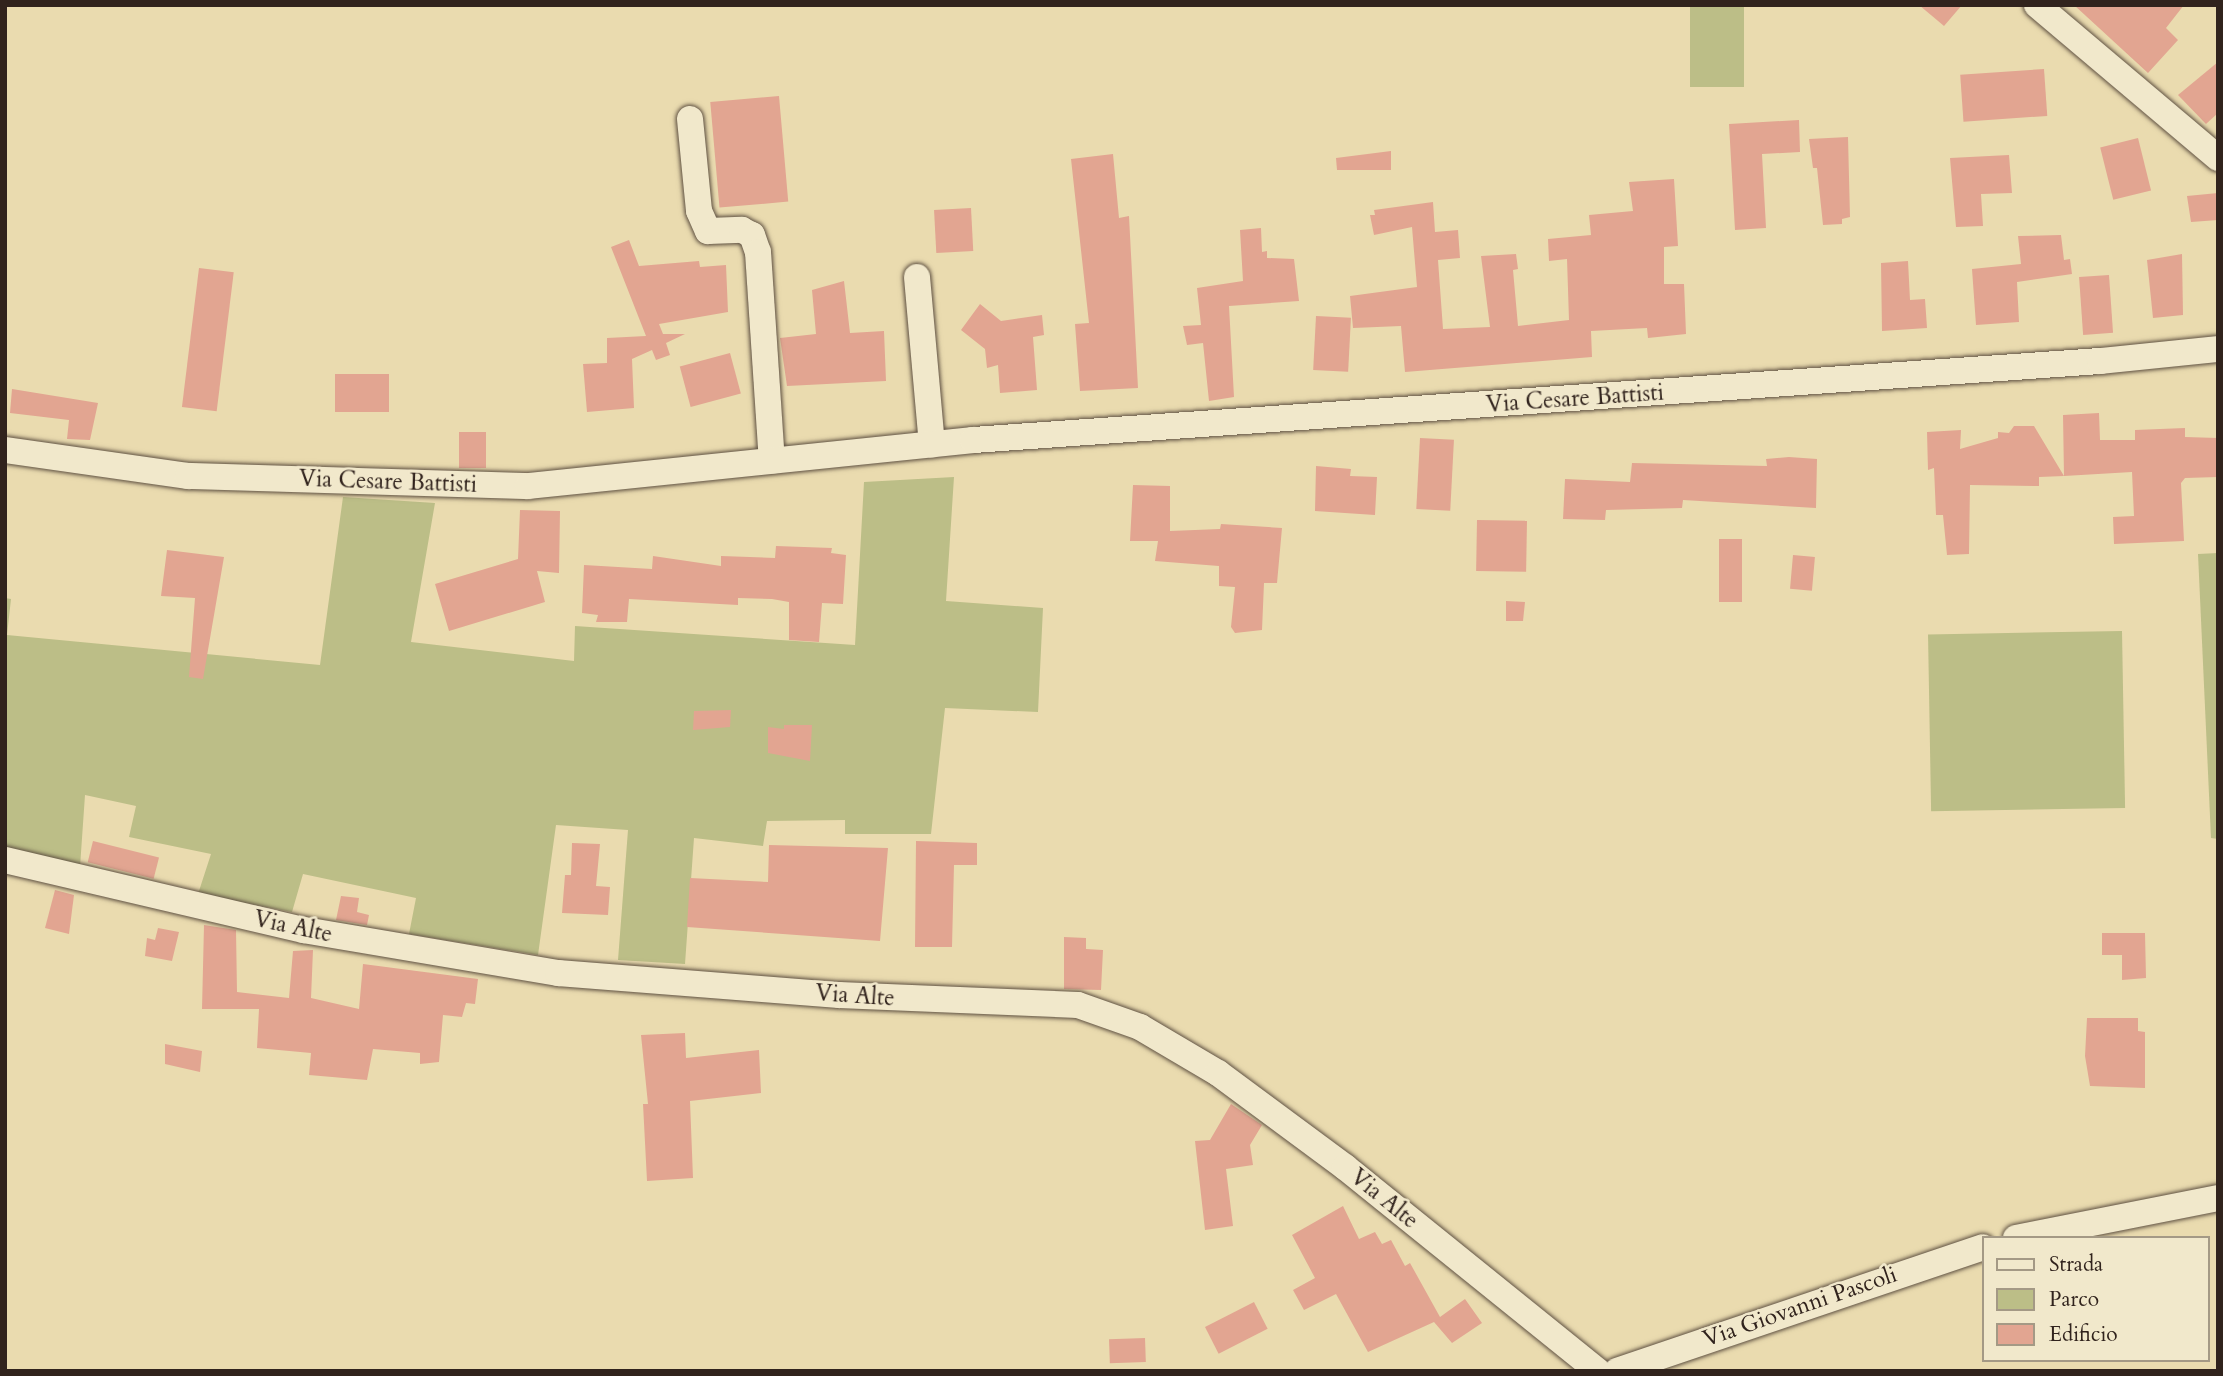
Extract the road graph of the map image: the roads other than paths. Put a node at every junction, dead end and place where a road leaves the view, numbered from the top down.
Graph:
1 (2037, 5) edge
2 (690, 119) dead end
3 (2218, 158) edge
4 (917, 277) dead end
5 (2218, 349) edge
6 (932, 444) junction
7 (5, 450) edge
8 (772, 461) junction
9 (5, 860) edge
10 (2218, 1198) edge
11 (2026, 1236) edge
12 (1982, 1247) edge
13 (1598, 1371) edge
14 (1618, 1371) edge

1 - 3 street
2 - 8 street
4 - 6 street
5 - 6 street, Via Cesare Battisti
6 - 8 street, Via Cesare Battisti
7 - 8 street, Via Cesare Battisti
9 - 13 street, Via Alte
10 - 11 street
12 - 14 street, Via Giovanni Pascoli

